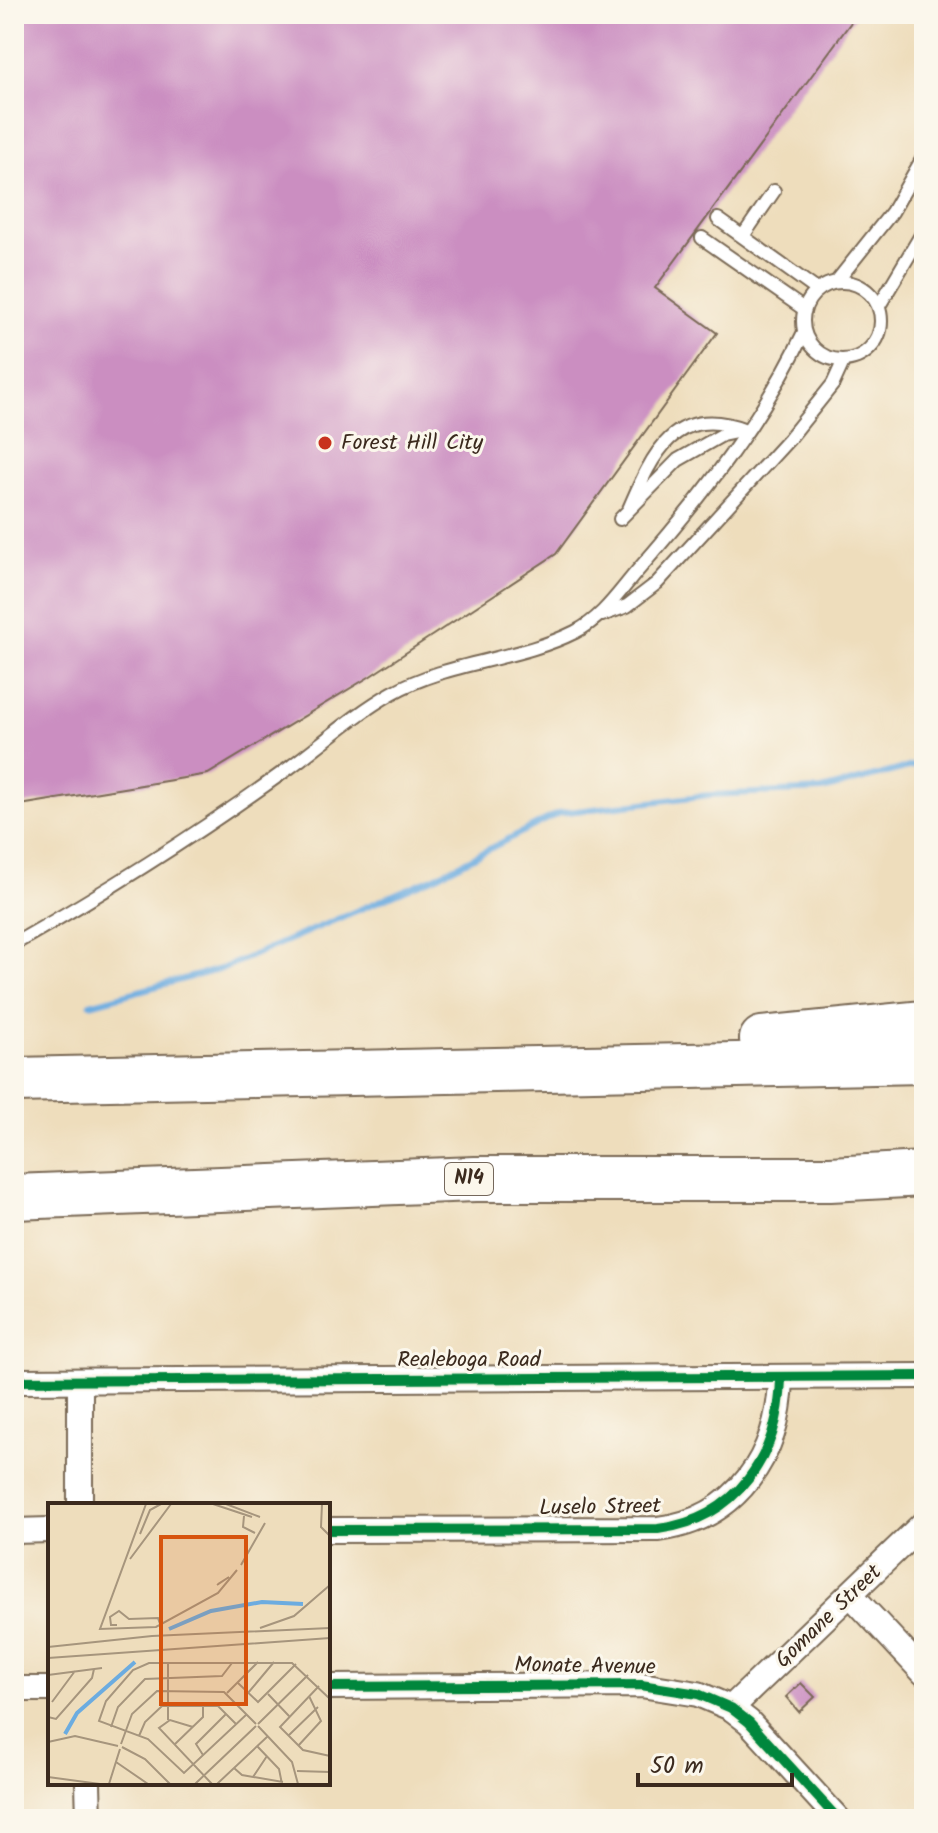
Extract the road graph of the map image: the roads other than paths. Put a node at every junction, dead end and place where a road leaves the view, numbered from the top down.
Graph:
1 (924, 156) edge
2 (774, 191) dead end
3 (718, 219) dead end
4 (924, 230) edge
5 (743, 236) junction
6 (702, 238) dead end
7 (837, 281) junction
8 (817, 290) junction
9 (879, 306) junction
10 (804, 309) junction
11 (804, 332) junction
12 (844, 360) junction
13 (746, 430) junction
14 (601, 615) junction
15 (430, 666) dead end
16 (415, 683) junction
17 (14, 944) edge
18 (924, 1023) edge
19 (924, 1061) edge
20 (462, 1068) junction
21 (14, 1080) edge
22 (924, 1174) edge
23 (830, 1179) junction
24 (924, 1194) edge
25 (14, 1197) edge
26 (924, 1376) edge
27 (781, 1379) junction
28 (14, 1381) edge
29 (80, 1381) junction
30 (80, 1503) edge
31 (924, 1523) edge
32 (48, 1530) edge
33 (330, 1530) edge
34 (14, 1531) edge
35 (852, 1596) junction
36 (924, 1673) edge
37 (330, 1687) edge
38 (14, 1689) edge
39 (48, 1689) edge
40 (731, 1708) junction
41 (88, 1785) edge
42 (89, 1819) edge
43 (838, 1819) edge

1 - 7 lane
2 - 5 lane
3 - 5 lane
4 - 9 lane
5 - 8 lane
6 - 10 lane
7 - 8 lane
7 - 9 lane
8 - 10 lane
9 - 12 lane
10 - 11 lane
11 - 12 lane
11 - 13 lane
12 - 14 lane
13 - 13 lane
13 - 14 lane
14 - 16 lane
15 - 16 lane
16 - 17 lane
18 - 20 highway
19 - 20 highway
20 - 21 highway
22 - 23 highway, N14
23 - 24 highway
23 - 25 highway, N14
26 - 27 street, Realeboga Road
27 - 29 street, Realeboga Road
27 - 33 street, Luselo Street
28 - 29 street, Realeboga Road
29 - 30 street
31 - 35 street, Gomane Street
32 - 34 street
35 - 36 street
35 - 40 street, Gomane Street
37 - 40 street, Monate Avenue
38 - 39 street
40 - 43 street, Monate Avenue
41 - 42 street

